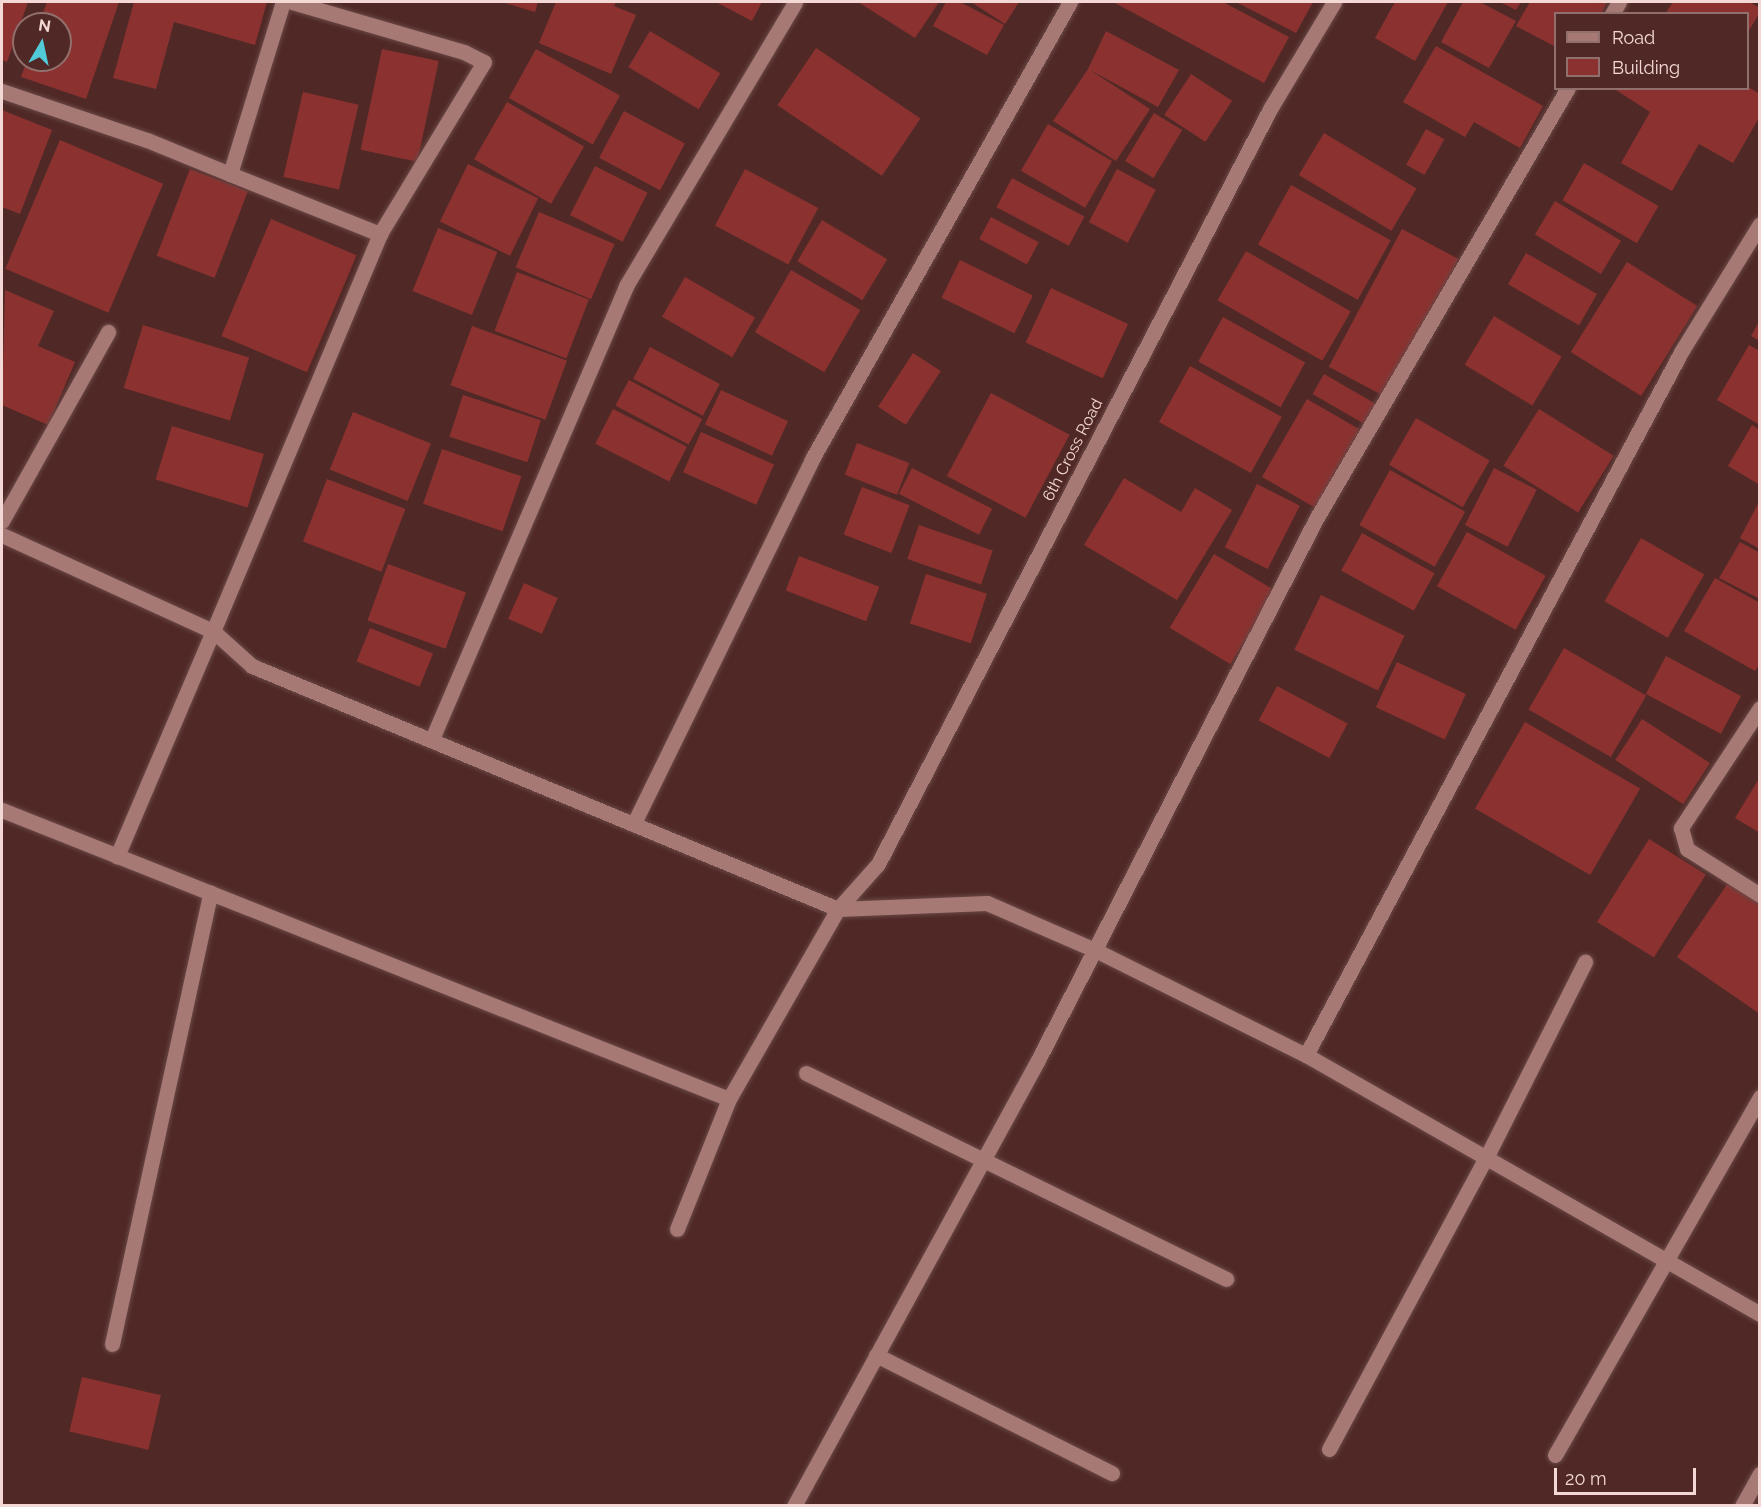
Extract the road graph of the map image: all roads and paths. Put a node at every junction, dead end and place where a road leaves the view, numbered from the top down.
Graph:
1 (283, 2) edge
2 (292, 2) edge
3 (795, 2) edge
4 (1070, 2) edge
5 (1334, 2) edge
6 (1567, 90) edge
7 (2, 91) edge
8 (230, 174) junction
9 (1760, 224) edge
10 (381, 234) junction
11 (108, 332) dead end
12 (2, 521) edge
13 (2, 535) edge
14 (213, 631) junction
15 (1760, 708) edge
16 (432, 739) junction
17 (2, 810) edge
18 (634, 823) junction
19 (117, 856) junction
20 (210, 893) junction
21 (1760, 895) edge
22 (838, 909) junction
23 (1095, 950) junction
24 (1585, 962) dead end
25 (1306, 1055) junction
26 (806, 1073) dead end
27 (1760, 1097) edge
28 (729, 1099) junction
29 (1486, 1158) junction
30 (984, 1159) junction
31 (677, 1228) dead end
32 (1664, 1260) junction
33 (1226, 1279) dead end
34 (1760, 1314) edge
35 (112, 1344) dead end
36 (876, 1355) junction
37 (1329, 1449) dead end
38 (1555, 1455) dead end
39 (1112, 1473) dead end
40 (1760, 1474) edge
41 (794, 1506) edge
42 (1742, 1506) edge

1 - 8 street
2 - 10 street
3 - 16 street
4 - 18 street
5 - 22 street, 6th Cross Road
6 - 23 street
7 - 8 street
8 - 10 street
9 - 25 street
10 - 14 street
11 - 12 street
13 - 14 street
14 - 16 street
14 - 19 street
15 - 21 street
16 - 18 street
17 - 19 street
18 - 22 street
19 - 20 street
20 - 28 street
20 - 35 street
22 - 23 street
22 - 28 street, 6th Cross Road
23 - 25 street
23 - 30 street
24 - 29 street
25 - 29 street
26 - 30 street
27 - 32 street
28 - 31 street, 6th Cross Road
29 - 32 street
29 - 37 street
30 - 33 street
30 - 36 street
32 - 34 street
32 - 38 street
36 - 39 street
36 - 41 street
40 - 42 street

